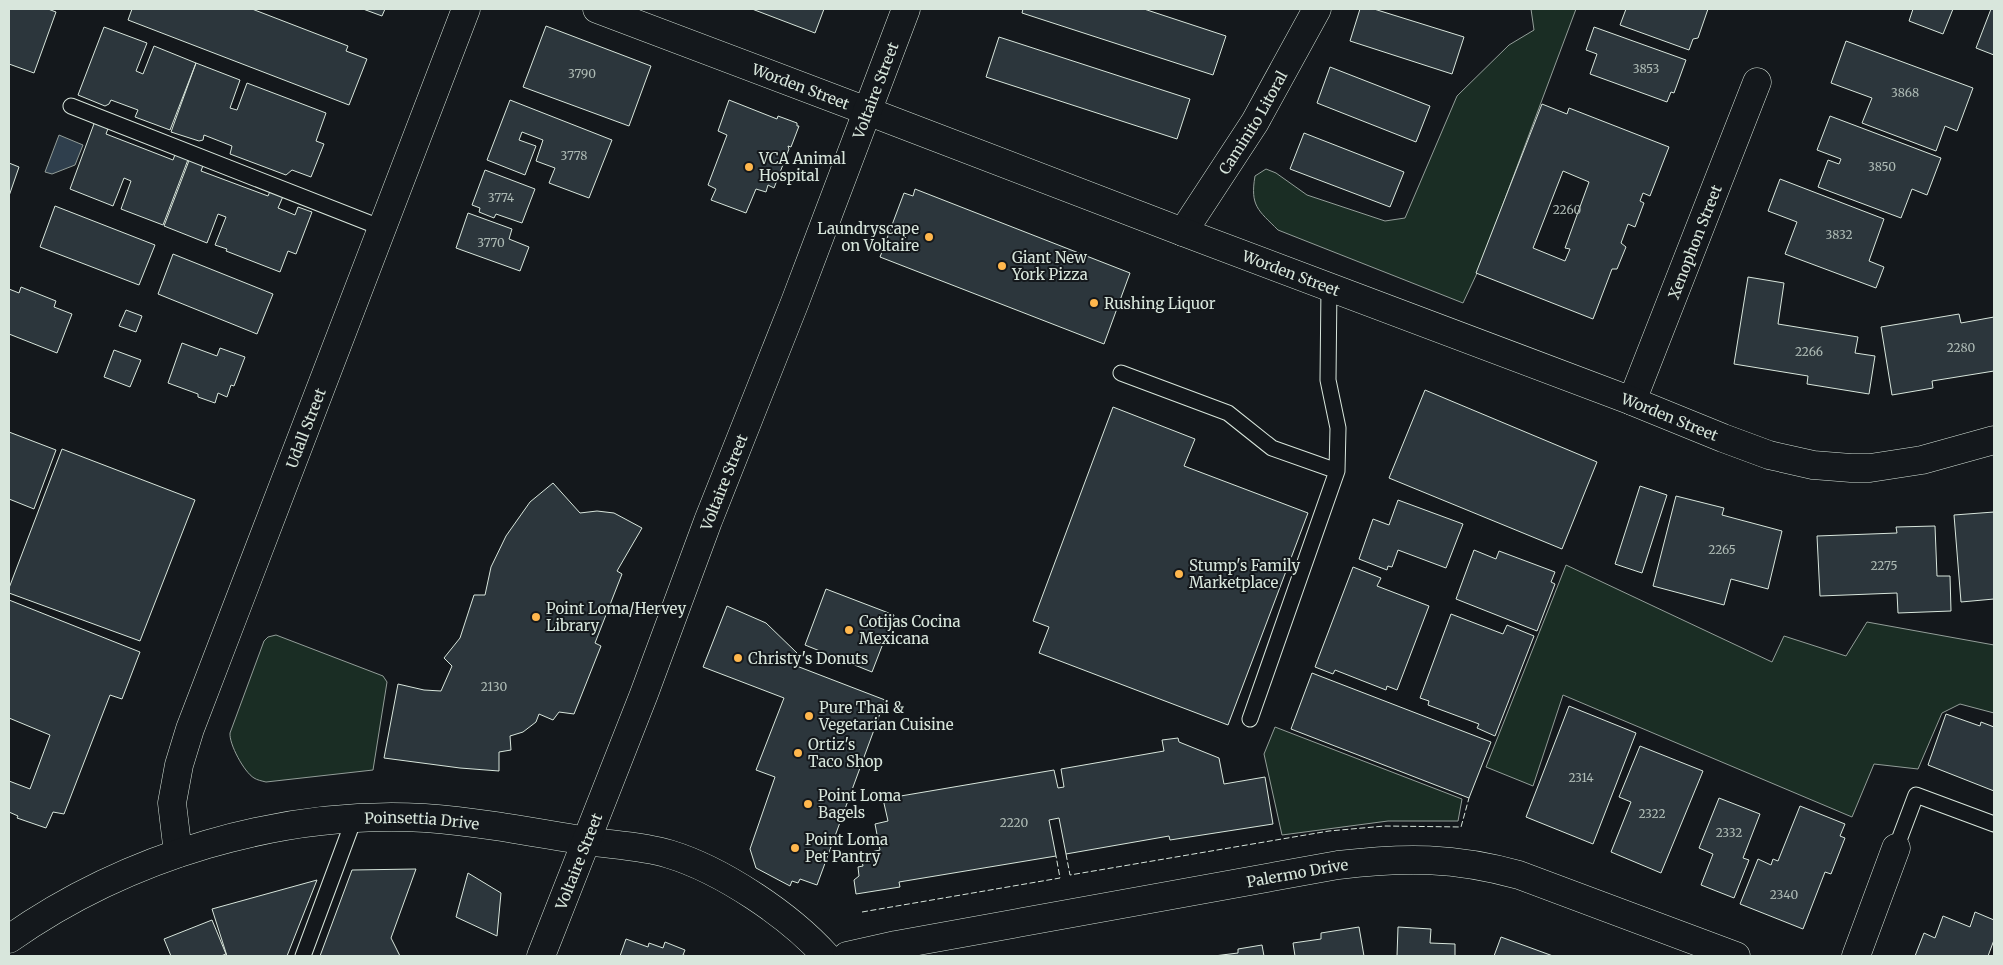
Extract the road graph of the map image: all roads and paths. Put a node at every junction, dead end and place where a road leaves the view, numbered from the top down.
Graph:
1 (466, 9) edge
2 (597, 9) edge
3 (906, 9) edge
4 (1317, 9) edge
5 (1757, 82) dead end
6 (71, 106) dead end
7 (867, 111) junction
8 (382, 228) junction
9 (1184, 232) junction
10 (1329, 286) junction
11 (1121, 373) dead end
12 (1632, 401) junction
13 (1994, 440) edge
14 (1337, 471) junction
15 (1250, 719) dead end
16 (354, 819) junction
17 (1994, 824) edge
18 (586, 841) junction
19 (1896, 848) joint
20 (178, 854) junction
21 (9, 940) edge
22 (304, 956) edge
23 (541, 956) edge
24 (826, 956) edge
25 (846, 956) edge
26 (1736, 956) edge
27 (1856, 956) edge

1 - 8 street, Udall Street
2 - 7 street, Worden Street
3 - 7 street, Voltaire Street
4 - 9 street, Caminito Litoral
5 - 12 street, Xenophon Street
6 - 8 lane
7 - 9 street, Worden Street
7 - 18 street, Voltaire Street
8 - 20 street, Udall Street
9 - 10 street, Worden Street
10 - 12 street, Worden Street
10 - 14 lane
11 - 14 lane
12 - 13 street, Worden Street
14 - 15 lane
16 - 18 street, Poinsettia Drive
16 - 20 street, Poinsettia Drive
16 - 22 lane
17 - 19 lane
18 - 23 street, Voltaire Street
18 - 24 street, Poinsettia Drive
19 - 27 street
20 - 21 street, Poinsettia Drive
25 - 26 street, Palermo Drive

